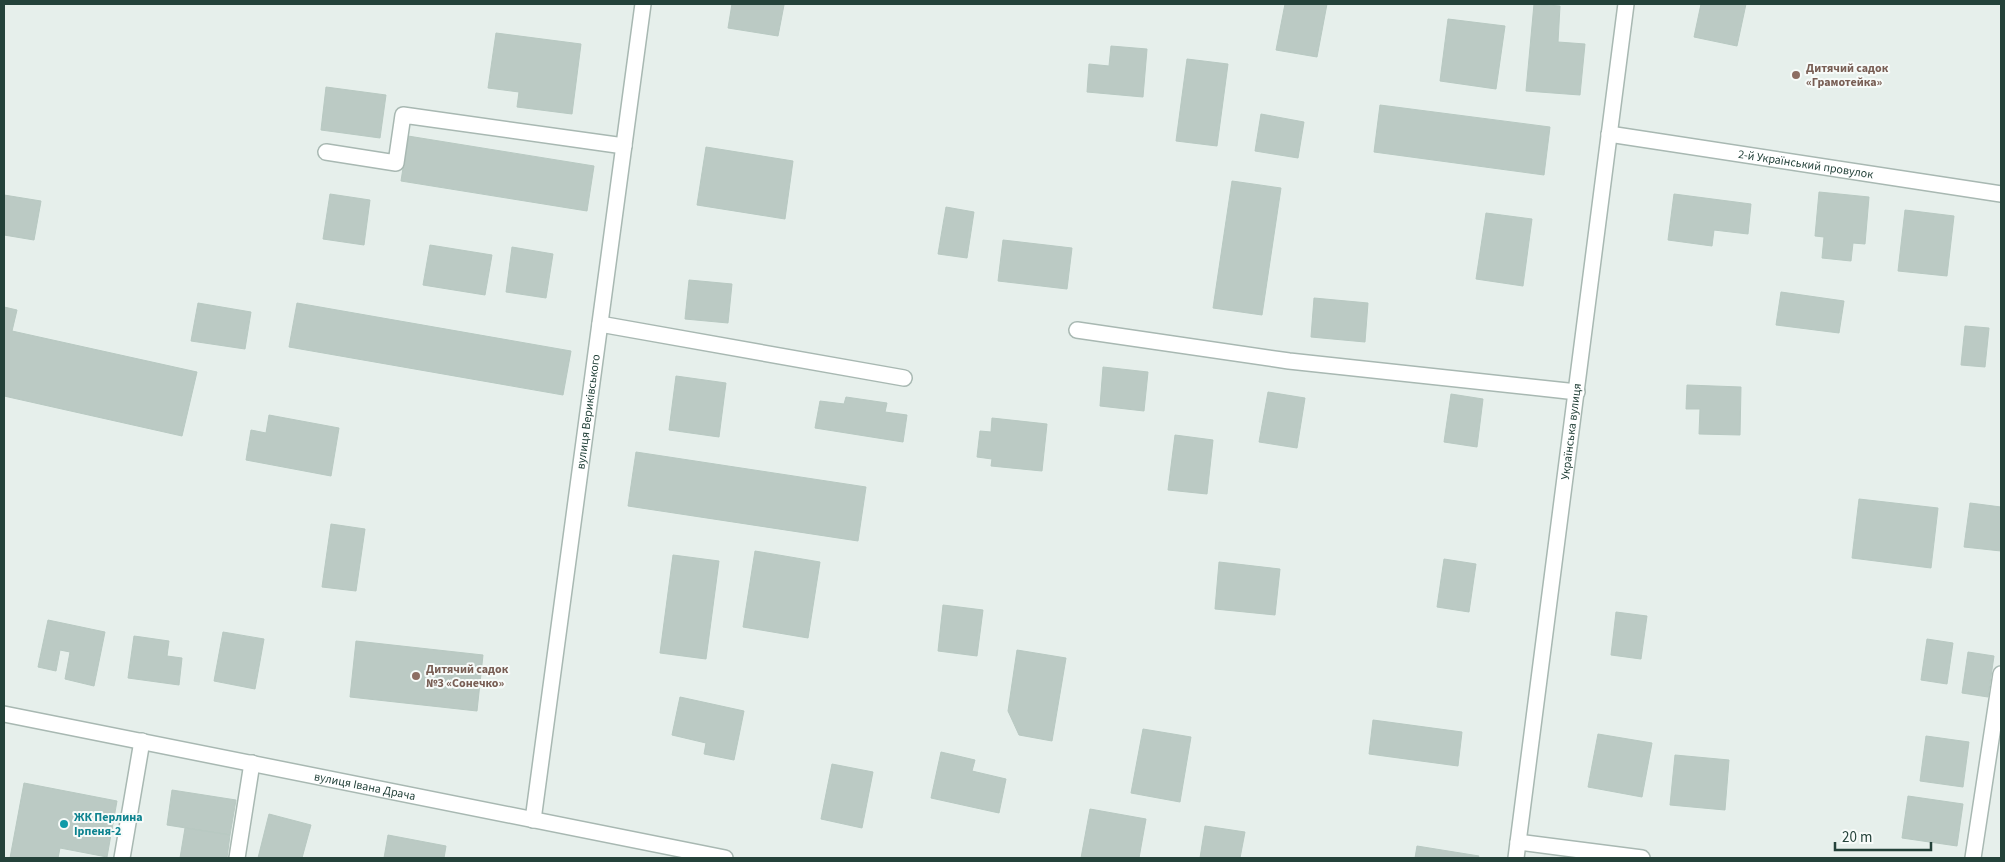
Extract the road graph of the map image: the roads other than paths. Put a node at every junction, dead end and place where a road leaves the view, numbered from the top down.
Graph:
1 (643, 4) edge
2 (1626, 4) edge
3 (1609, 134) junction
4 (624, 146) junction
5 (326, 152) dead end
6 (2001, 194) edge
7 (600, 324) junction
8 (1076, 330) dead end
9 (904, 378) dead end
10 (1577, 392) junction
11 (2001, 674) edge
12 (4, 714) edge
13 (142, 742) junction
14 (252, 763) junction
15 (533, 820) junction
16 (1518, 842) junction
17 (122, 858) edge
18 (237, 858) edge
19 (725, 858) edge
20 (1516, 858) edge
21 (1642, 858) edge
22 (1973, 858) edge

1 - 4 street, вулиця Вериківського
2 - 3 street, Українська вулиця
3 - 6 street, 2-й Український провулок
3 - 10 street, Українська вулиця
4 - 5 street
4 - 7 street, вулиця Вериківського
7 - 9 street
7 - 15 street, вулиця Вериківського
8 - 10 street
10 - 16 street, Українська вулиця
11 - 22 street
12 - 13 street, вулиця Івана Драча
13 - 14 street, вулиця Івана Драча
13 - 17 street
14 - 15 street, вулиця Івана Драча
14 - 18 street
15 - 19 street, вулиця Івана Драча
16 - 20 street, Українська вулиця
16 - 21 street

